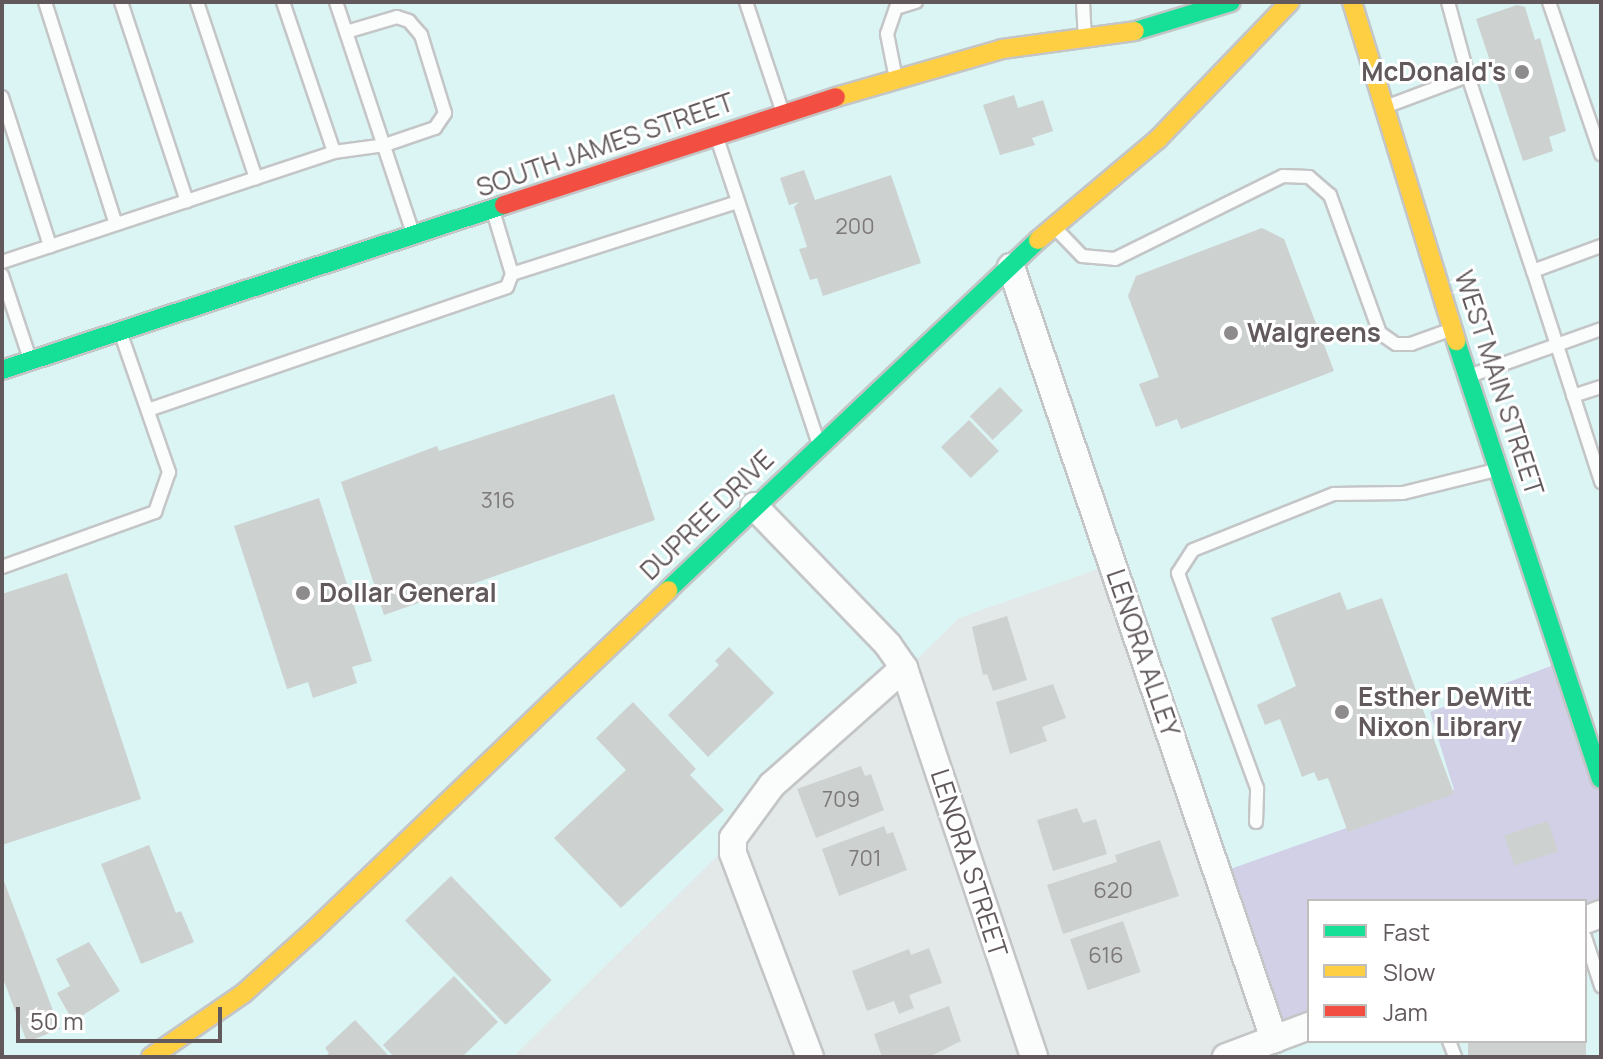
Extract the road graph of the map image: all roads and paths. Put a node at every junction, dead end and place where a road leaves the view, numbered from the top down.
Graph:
1 (45, 2) edge
2 (121, 2) edge
3 (197, 2) edge
4 (283, 2) edge
5 (336, 2) edge
6 (746, 2) edge
7 (916, 2) edge
8 (1083, 2) edge
9 (1231, 2) edge
10 (1290, 2) edge
11 (1352, 2) edge
12 (1448, 2) edge
13 (1549, 2) edge
14 (346, 32) junction
15 (1086, 39) junction
16 (1468, 76) junction
17 (895, 77) junction
18 (2, 97) edge
19 (1388, 106) junction
20 (783, 113) junction
21 (716, 135) junction
22 (385, 145) junction
23 (334, 152) junction
24 (1601, 154) edge
25 (256, 178) junction
26 (187, 201) junction
27 (738, 202) junction
28 (493, 210) junction
29 (116, 224) junction
30 (1056, 228) junction
31 (414, 236) junction
32 (50, 246) junction
33 (1601, 246) edge
34 (2, 262) edge
35 (1011, 267) junction
36 (1533, 271) junction
37 (512, 274) junction
38 (2, 275) edge
39 (1452, 328) junction
40 (1601, 329) edge
41 (119, 331) junction
42 (1558, 345) junction
43 (31, 361) junction
44 (2, 370) edge
45 (1468, 377) junction
46 (1601, 387) edge
47 (1573, 396) junction
48 (148, 410) junction
49 (819, 445) junction
50 (1499, 468) junction
51 (1601, 482) edge
52 (754, 506) junction
53 (2, 567) edge
54 (904, 668) junction
55 (1597, 750) edge
56 (1601, 779) edge
57 (1256, 822) dead end
58 (1587, 943) edge
59 (1601, 986) edge
60 (1307, 1027) edge
61 (1274, 1039) junction
62 (151, 1057) edge
63 (810, 1057) edge
64 (1034, 1057) edge
65 (1226, 1057) edge

1 - 29 lane
2 - 26 lane
3 - 25 lane
4 - 23 lane
5 - 14 lane
6 - 20 lane
7 - 17 lane
8 - 15 lane
9 - 15 street, SOUTH JAMES STREET
10 - 30 street, DUPREE DRIVE
11 - 19 street, WEST MAIN STREET
12 - 16 lane
13 - 24 lane
14 - 22 lane
14 - 22 lane
15 - 17 street, SOUTH JAMES STREET
16 - 19 lane
16 - 36 lane
17 - 20 street, SOUTH JAMES STREET
18 - 32 lane
19 - 39 street, WEST MAIN STREET
20 - 21 street, SOUTH JAMES STREET
21 - 27 lane
21 - 28 street, SOUTH JAMES STREET
22 - 23 lane
22 - 31 lane
23 - 25 lane
25 - 26 lane
26 - 29 lane
27 - 37 lane
27 - 49 lane
28 - 31 street, SOUTH JAMES STREET
28 - 37 lane
29 - 32 lane
30 - 35 street, DUPREE DRIVE
30 - 39 lane
31 - 41 street, SOUTH JAMES STREET
32 - 34 lane
33 - 36 lane
35 - 49 street, DUPREE DRIVE
35 - 61 street, LENORA ALLEY
36 - 42 lane
37 - 48 lane
38 - 43 lane
39 - 45 street, WEST MAIN STREET
40 - 42 lane
41 - 43 street, SOUTH JAMES STREET
41 - 48 lane
42 - 45 lane
42 - 47 lane
43 - 44 street, SOUTH JAMES STREET
45 - 50 street, WEST MAIN STREET
46 - 47 lane
47 - 51 lane
48 - 53 lane
49 - 52 street, DUPREE DRIVE
50 - 55 street, WEST MAIN STREET
50 - 57 lane
52 - 54 street, LENORA STREET
52 - 62 street, DUPREE DRIVE
54 - 63 street
54 - 64 street, LENORA STREET
55 - 56 street, WEST MAIN STREET
58 - 59 lane
60 - 61 street
61 - 65 street

